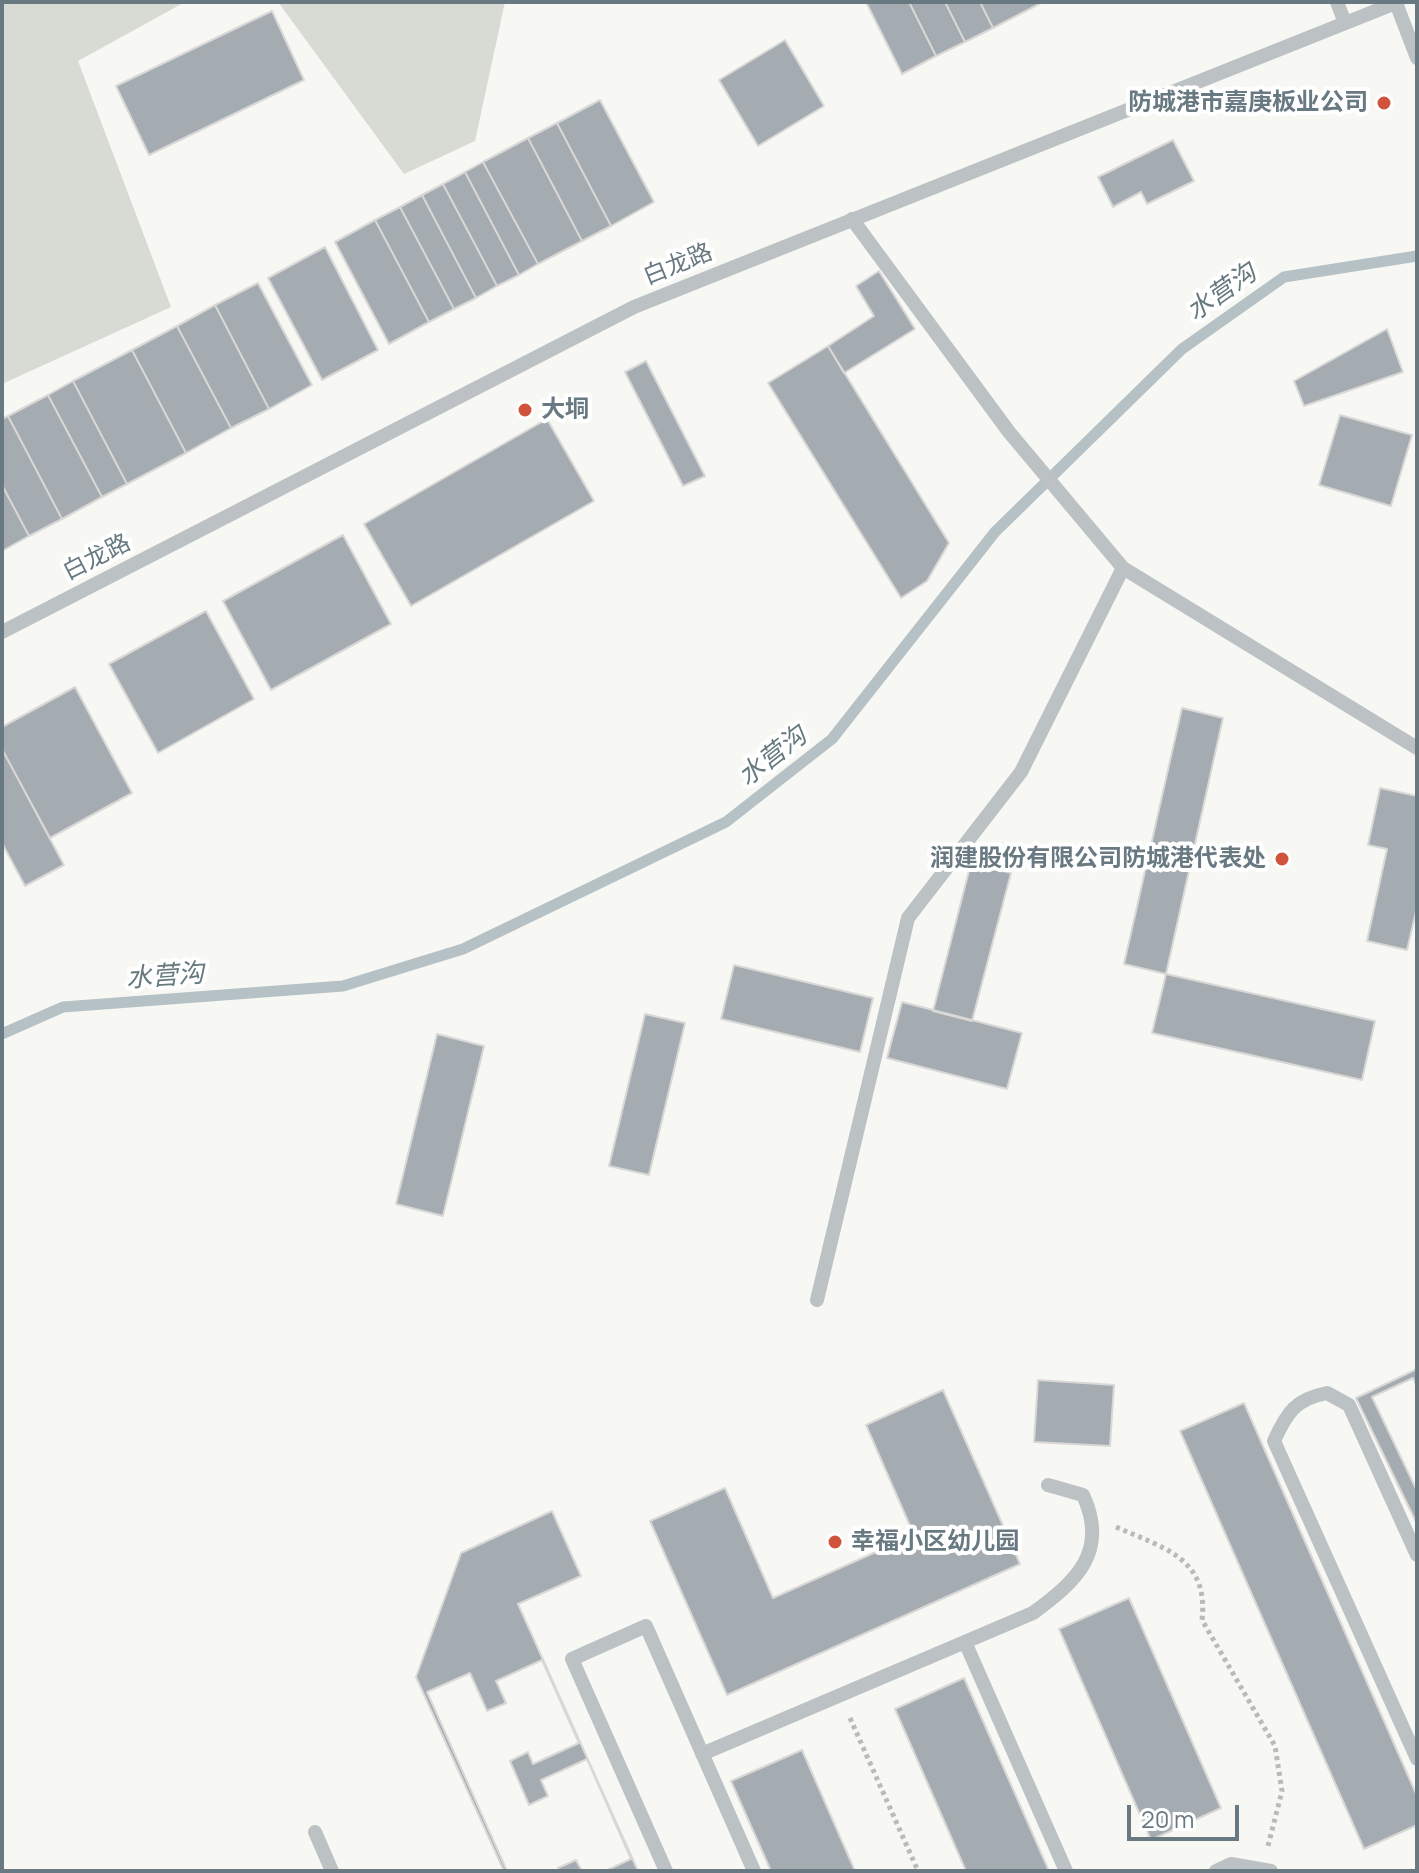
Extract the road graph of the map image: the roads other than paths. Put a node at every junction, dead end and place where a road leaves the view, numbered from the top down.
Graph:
1 (1337, 2) edge
2 (1397, 2) edge
3 (1345, 23) junction
4 (1417, 58) edge
5 (852, 219) junction
6 (1123, 568) junction
7 (2, 632) edge
8 (1417, 748) edge
9 (817, 1300) dead end
10 (1048, 1485) dead end
11 (1417, 1555) edge
12 (965, 1642) junction
13 (702, 1754) junction
14 (1417, 1759) edge
15 (315, 1832) dead end
16 (1267, 1869) edge
17 (332, 1871) edge
18 (666, 1871) edge
19 (754, 1871) edge
20 (1066, 1871) edge
21 (1216, 1871) edge

1 - 3 street
2 - 3 street, 白龙路
2 - 4 street
3 - 5 street, 白龙路
5 - 6 street
5 - 7 street, 白龙路
6 - 8 street
6 - 9 street
10 - 12 street
11 - 14 street
12 - 13 street
12 - 20 street
13 - 18 street
13 - 19 street
15 - 17 street
16 - 21 street

